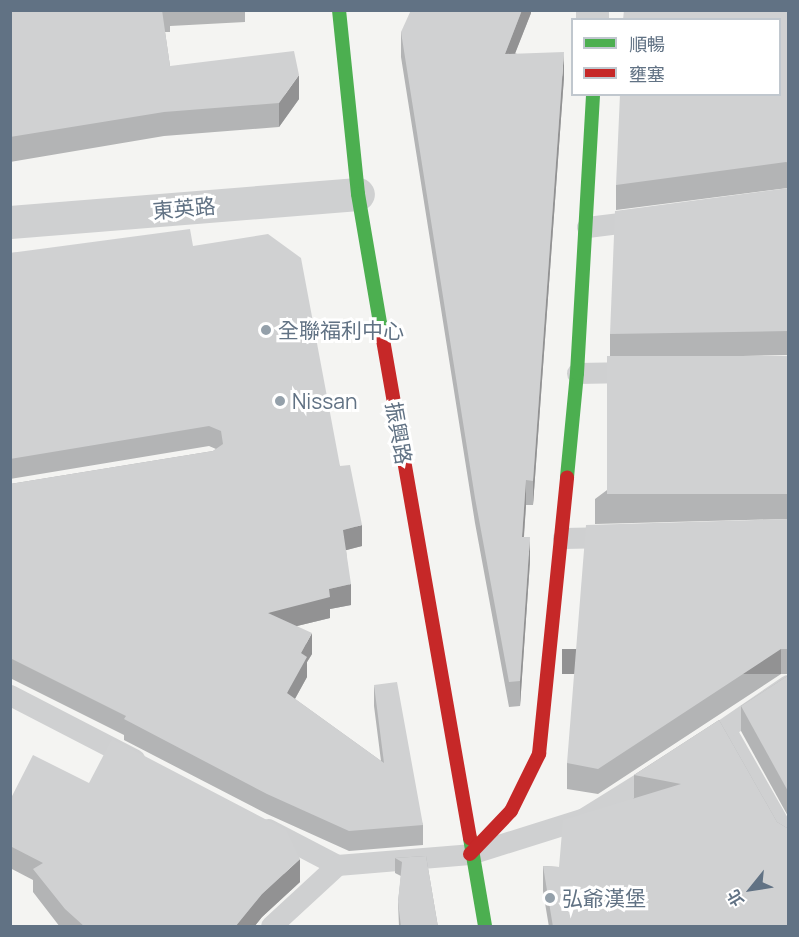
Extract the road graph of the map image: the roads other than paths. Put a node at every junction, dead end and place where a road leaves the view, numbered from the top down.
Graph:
1 (339, 10) edge
2 (593, 96) edge
3 (358, 194) junction
4 (670, 216) edge
5 (10, 222) edge
6 (587, 227) junction
7 (659, 371) edge
8 (577, 373) junction
9 (634, 536) edge
10 (563, 538) junction
11 (789, 685) edge
12 (10, 695) edge
13 (725, 729) junction
14 (158, 772) edge
15 (252, 821) edge
16 (789, 840) edge
17 (471, 854) junction
18 (336, 865) junction
19 (271, 927) edge
20 (485, 927) edge

1 - 3 main road, 振興路
2 - 6 main road
3 - 5 street, 東英路
3 - 17 main road, 振興路
4 - 6 lane
6 - 8 main road
7 - 8 lane
8 - 10 main road
9 - 10 lane
10 - 17 main road
11 - 13 lane
12 - 14 lane
13 - 16 lane
13 - 17 lane
15 - 18 lane
17 - 18 lane
17 - 20 main road, 振興路
18 - 19 lane

